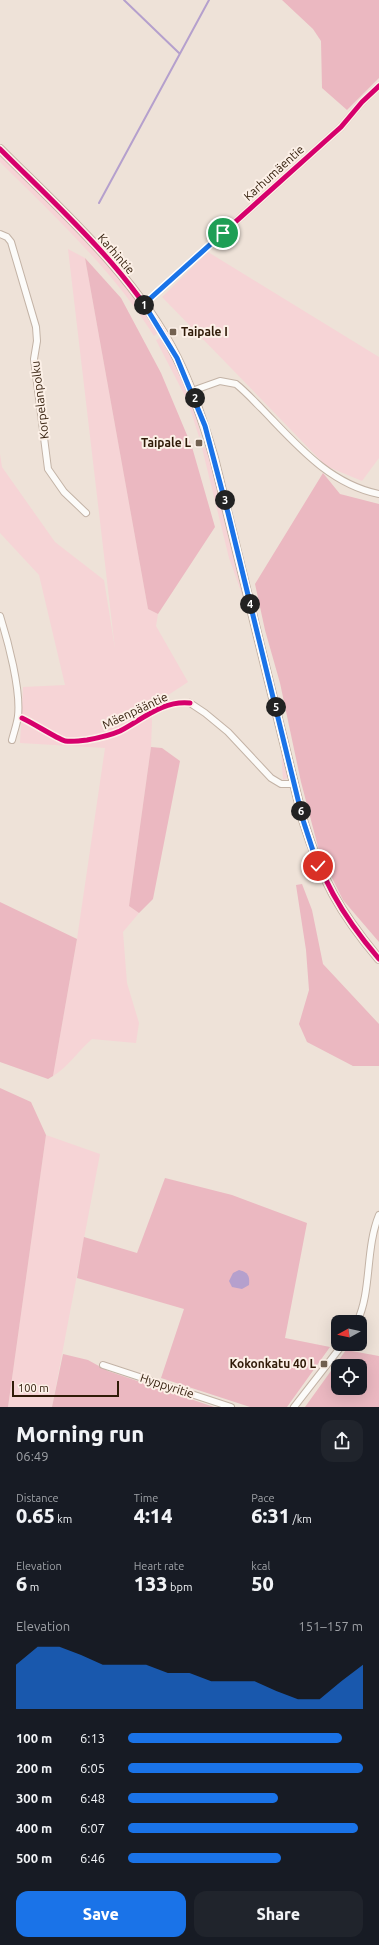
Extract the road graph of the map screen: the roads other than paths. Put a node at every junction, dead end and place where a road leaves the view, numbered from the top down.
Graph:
1 (379, 86) edge
2 (0, 149) edge
3 (0, 234) edge
4 (144, 304) junction
5 (192, 391) junction
6 (379, 494) edge
7 (86, 513) dead end
8 (0, 616) edge
9 (190, 703) dead end
10 (12, 740) dead end
11 (294, 784) junction
12 (379, 959) edge
13 (379, 1215) edge
14 (360, 1315) edge
15 (338, 1351) edge
16 (103, 1365) dead end
17 (231, 1407) edge
18 (294, 1407) edge

1 - 4 street, Karhumäentie
2 - 4 street, Karhintie
3 - 7 street, Korpelanpolku
4 - 5 street, Karhintie
5 - 6 street
5 - 11 street, Karhintie
8 - 10 street
9 - 11 street
11 - 12 street, Karhintie
13 - 14 street
15 - 18 street
16 - 17 street, Hyppyritie

